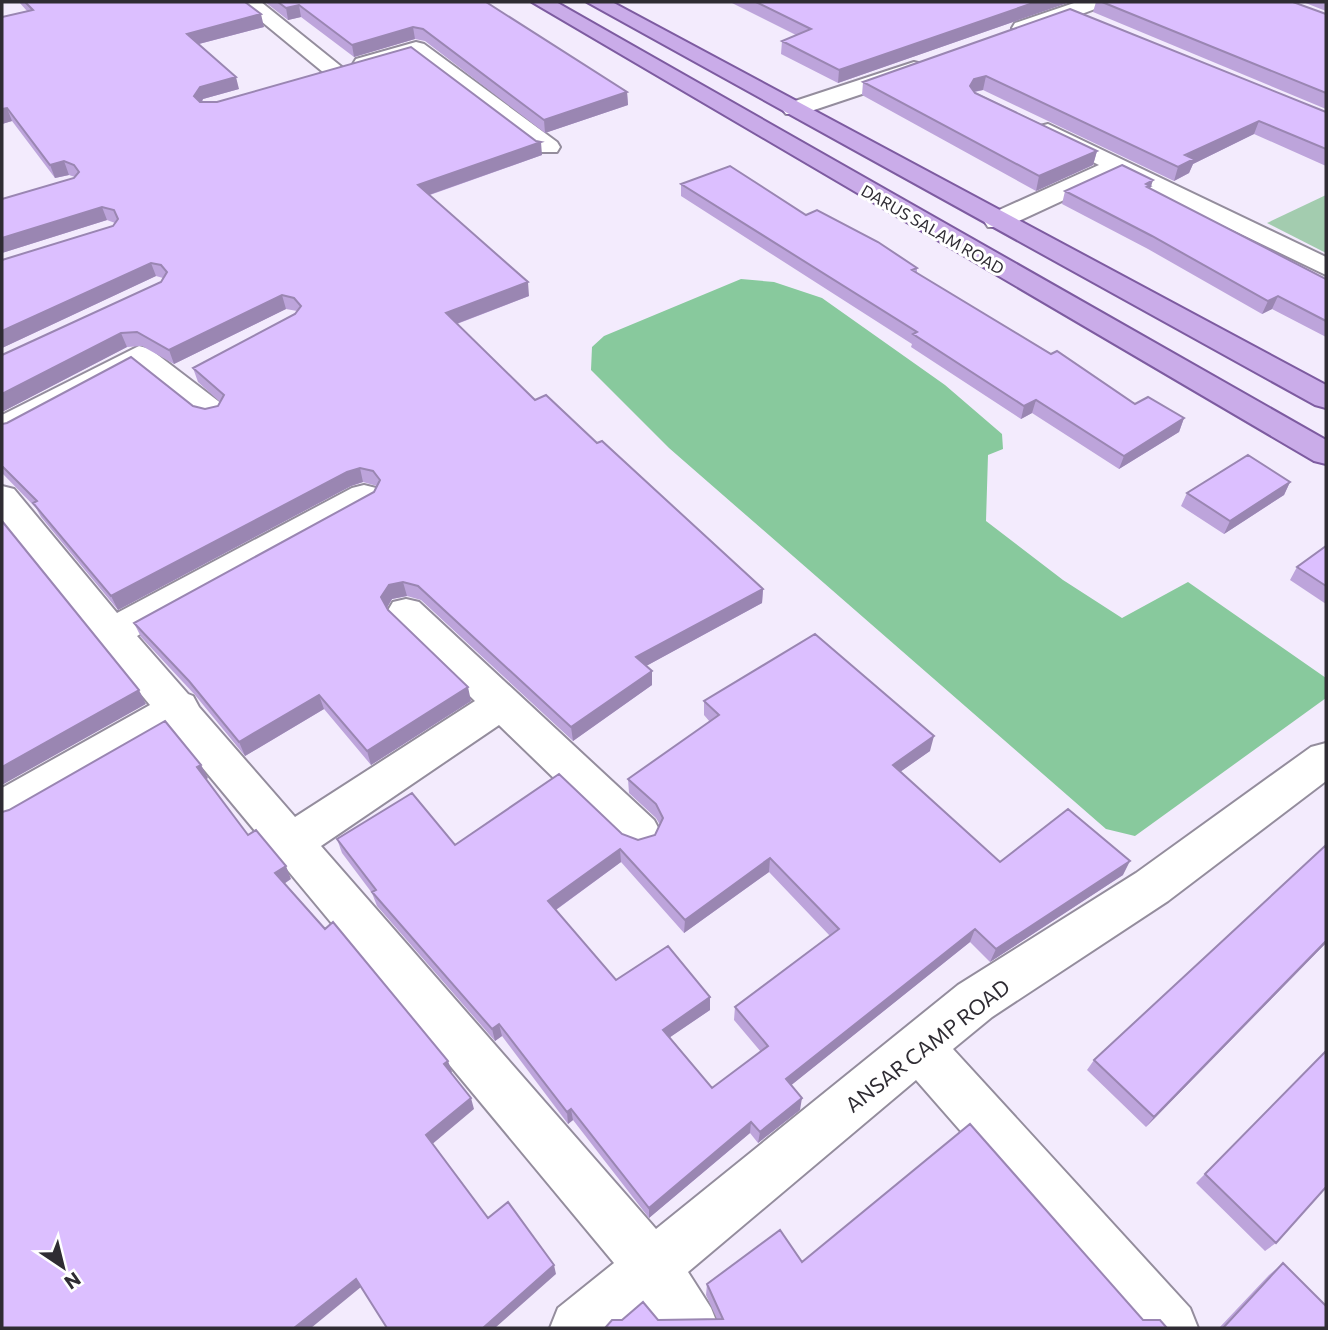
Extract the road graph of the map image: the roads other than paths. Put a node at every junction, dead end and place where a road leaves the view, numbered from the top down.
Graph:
1 (248, 2) edge
2 (542, 2) edge
3 (597, 2) edge
4 (1094, 12) edge
5 (1003, 36) edge
6 (939, 59) edge
7 (337, 72) junction
8 (312, 79) edge
9 (794, 109) junction
10 (752, 123) junction
11 (1031, 123) edge
12 (548, 147) dead end
13 (1118, 166) junction
14 (998, 221) junction
15 (1326, 267) edge
16 (1326, 398) edge
17 (211, 411) edge
18 (2, 428) edge
19 (1326, 454) edge
20 (363, 496) edge
21 (7, 515) edge
22 (406, 612) dead end
23 (113, 632) junction
24 (502, 703) junction
25 (178, 707) junction
26 (1326, 759) edge
27 (2, 808) edge
28 (639, 834) dead end
29 (292, 842) junction
30 (920, 1048) junction
31 (654, 1268) junction
32 (578, 1328) edge
33 (691, 1328) edge
34 (1170, 1328) edge

1 - 7 street
2 - 10 main road, DARUS SALAM ROAD
3 - 9 main road
4 - 5 street
6 - 9 street
7 - 8 street
7 - 12 street
9 - 10 main road
9 - 14 main road
10 - 19 main road, DARUS SALAM ROAD
11 - 13 street
13 - 14 street
13 - 15 street
14 - 16 main road
17 - 18 street
20 - 23 street
21 - 23 street
22 - 24 street
23 - 25 street
24 - 28 street
24 - 29 street
25 - 27 street
25 - 29 street
26 - 30 street, ANSAR CAMP ROAD
29 - 31 street
30 - 31 street, ANSAR CAMP ROAD
30 - 34 street
31 - 32 street, ANSAR CAMP ROAD
31 - 33 street

